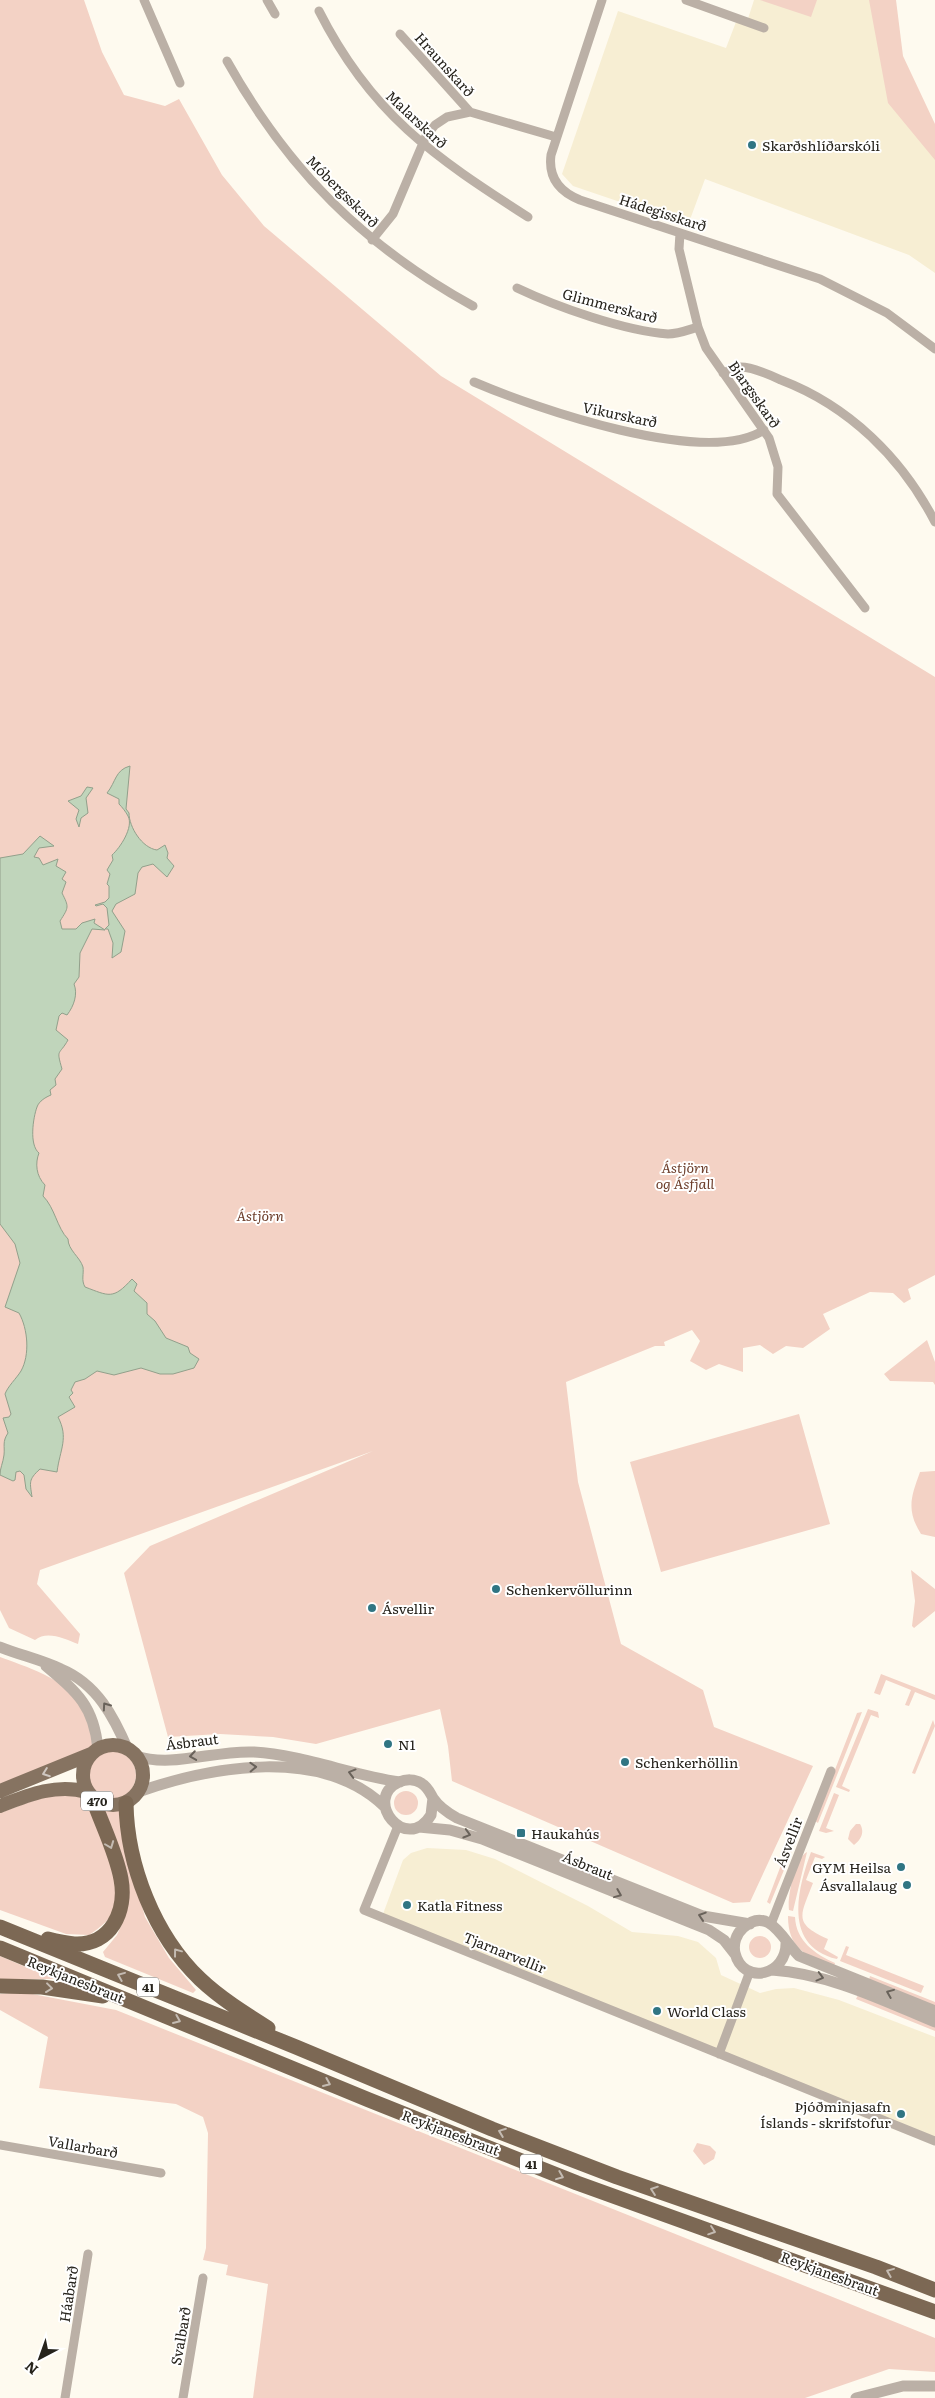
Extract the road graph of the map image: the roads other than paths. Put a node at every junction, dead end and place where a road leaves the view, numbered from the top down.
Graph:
1 (144, 0) edge
2 (267, 0) edge
3 (602, 0) edge
4 (686, 0) edge
5 (319, 11) dead end
6 (275, 14) dead end
7 (764, 28) dead end
8 (400, 34) dead end
9 (227, 62) dead end
10 (180, 83) dead end
11 (470, 112) junction
12 (556, 137) junction
13 (422, 144) junction
14 (528, 217) dead end
15 (680, 232) junction
16 (372, 240) junction
17 (517, 288) dead end
18 (473, 306) dead end
19 (698, 327) junction
20 (935, 349) edge
21 (723, 373) junction
22 (474, 382) dead end
23 (764, 430) junction
24 (935, 522) edge
25 (865, 608) dead end
26 (0, 1647) edge
27 (40, 1662) junction
28 (95, 1751) junction
29 (132, 1753) junction
30 (831, 1771) dead end
31 (400, 1782) junction
32 (0, 1791) edge
33 (138, 1792) junction
34 (90, 1796) junction
35 (433, 1798) junction
36 (126, 1803) junction
37 (0, 1806) edge
38 (385, 1807) junction
39 (398, 1826) junction
40 (419, 1827) junction
41 (750, 1924) junction
42 (771, 1924) junction
43 (2, 1928) edge
44 (786, 1942) junction
45 (0, 1948) edge
46 (736, 1954) junction
47 (772, 1970) junction
48 (750, 1971) junction
49 (0, 1986) edge
50 (132, 2001) junction
51 (935, 2011) edge
52 (935, 2022) edge
53 (296, 2047) junction
54 (719, 2054) junction
55 (935, 2141) edge
56 (0, 2145) edge
57 (161, 2173) dead end
58 (88, 2254) dead end
59 (203, 2278) dead end
60 (935, 2290) edge
61 (935, 2312) edge
62 (935, 2386) edge
63 (65, 2398) edge
64 (183, 2398) edge
65 (856, 2398) edge

1 - 10 street
2 - 6 street
3 - 12 street, Hádegisskarð
4 - 7 street
5 - 13 street, Malarskarð
8 - 11 street, Hraunskarð
9 - 16 street, Móbergsskarð
11 - 12 street, Hraunskarð
11 - 13 street, Hraunskarð
12 - 15 street, Hádegisskarð
13 - 14 street, Malarskarð
13 - 16 street, Hraunskarð
15 - 19 street, Bjargsskarð
15 - 20 street, Hádegisskarð
16 - 18 street, Móbergsskarð
17 - 19 street, Glimmerskarð
19 - 21 street, Bjargsskarð
21 - 23 street, Bjargsskarð
21 - 24 street
22 - 23 street, Vikurskarð
23 - 25 street, Bjargsskarð
26 - 27 street
27 - 28 street
29 -> 27 street
28 - 29 main road
28 -> 32 main road
28 - 34 main road, 470
31 -> 29 street, Ásbraut
29 - 33 main road
30 - 42 street, Ásvellir
31 - 35 street
31 - 38 street
33 - 36 main road, 470
33 -> 38 street
34 - 36 main road, 470
34 - 37 main road, 470
34 -> 43 highway
35 - 40 street
41 -> 35 street, Ásbraut
53 -> 36 highway
38 - 39 street
39 - 40 street
39 - 54 street, Tjarnarvellir
40 -> 46 street, Ásbraut
41 - 42 street
41 - 46 street
42 - 44 street
53 -> 43 highway, Reykjanesbraut / 41
44 - 47 street
51 -> 44 street
45 - 50 highway, Reykjanesbraut / 41
46 - 48 street
47 - 48 street
47 -> 52 street
48 - 54 street
49 -> 50 highway
50 -> 61 highway, Reykjanesbraut / 41
60 -> 53 highway, Reykjanesbraut / 41
54 - 55 street, Tjarnarvellir
56 - 57 street, Vallarbarð
58 - 63 street, Háabarð
59 - 64 street, Svalbarð
62 - 65 street

